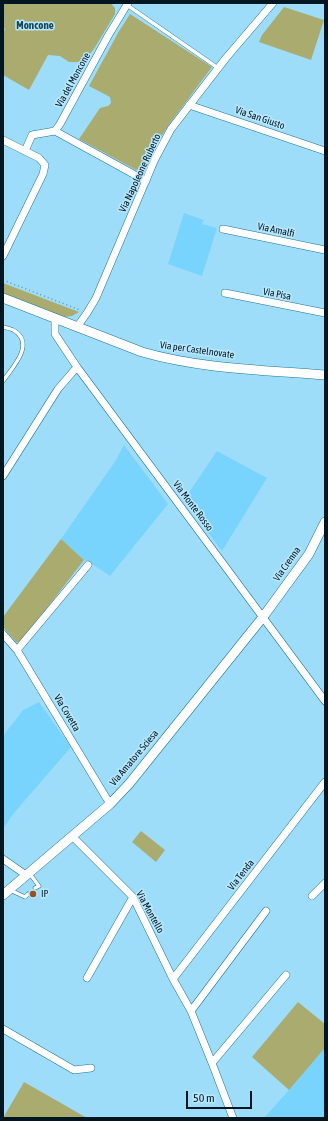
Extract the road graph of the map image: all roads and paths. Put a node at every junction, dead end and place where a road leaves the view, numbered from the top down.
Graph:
1 (273, 3) edge
2 (125, 5) edge
3 (218, 68) junction
4 (189, 105) junction
5 (55, 131) junction
6 (3, 140) edge
7 (25, 151) junction
8 (325, 151) edge
9 (146, 181) junction
10 (223, 229) dead end
11 (325, 250) edge
12 (3, 256) edge
13 (3, 280) edge
14 (225, 294) dead end
15 (3, 298) edge
16 (87, 313) junction
17 (325, 313) edge
18 (55, 319) junction
19 (3, 327) edge
20 (77, 327) junction
21 (77, 367) junction
22 (325, 375) edge
23 (3, 382) edge
24 (3, 476) edge
25 (324, 526) edge
26 (88, 565) dead end
27 (263, 617) junction
28 (3, 634) edge
29 (17, 650) junction
30 (325, 701) edge
31 (325, 782) edge
32 (110, 804) junction
33 (72, 836) junction
34 (3, 859) edge
35 (28, 874) junction
36 (325, 882) edge
37 (35, 888) dead end
38 (6, 892) edge
39 (28, 894) dead end
40 (312, 896) dead end
41 (133, 897) junction
42 (266, 911) dead end
43 (286, 976) dead end
44 (87, 978) dead end
45 (173, 979) junction
46 (191, 1011) junction
47 (3, 1029) edge
48 (212, 1062) junction
49 (91, 1068) dead end
50 (233, 1118) edge

1 - 3 street, Via Napoleone Ruberto
2 - 3 lane
2 - 5 street, Via del Moncone
3 - 4 street, Via Napoleone Ruberto
4 - 8 street, Via San Giusto
4 - 9 street, Via Napoleone Ruberto
5 - 7 street
5 - 9 street
6 - 7 street
7 - 12 street
9 - 16 street, Via Napoleone Ruberto
10 - 11 street, Via Amalfi
13 - 16 path
14 - 17 street, Via Pisa
15 - 18 street, Via per Castelnovate
16 - 20 street, Via Napoleone Ruberto
18 - 20 street, Via per Castelnovate
18 - 21 street, Via Monte Rosso
19 - 23 lane
20 - 22 street, Via per Castelnovate
21 - 24 street
21 - 27 street, Via Monte Rosso
25 - 27 street, Via Crenna
26 - 29 street
27 - 30 street, Via Monte Rosso
27 - 32 street, Via Amatore Sciesa
28 - 29 street, Via Covetta
29 - 32 street, Via Covetta
31 - 45 street, Via Tenda
32 - 33 street, Via Amatore Sciesa
33 - 35 street, Via Amatore Sciesa
33 - 41 street, Via Montello
34 - 35 street
35 - 37 lane
35 - 38 street, Via Amatore Sciesa
36 - 40 street
38 - 39 lane
41 - 44 street
41 - 45 street, Via Montello
42 - 46 street
43 - 48 street
45 - 46 street, Via Montello
46 - 48 street, Via Montello
47 - 49 street
48 - 50 street, Via Montello

